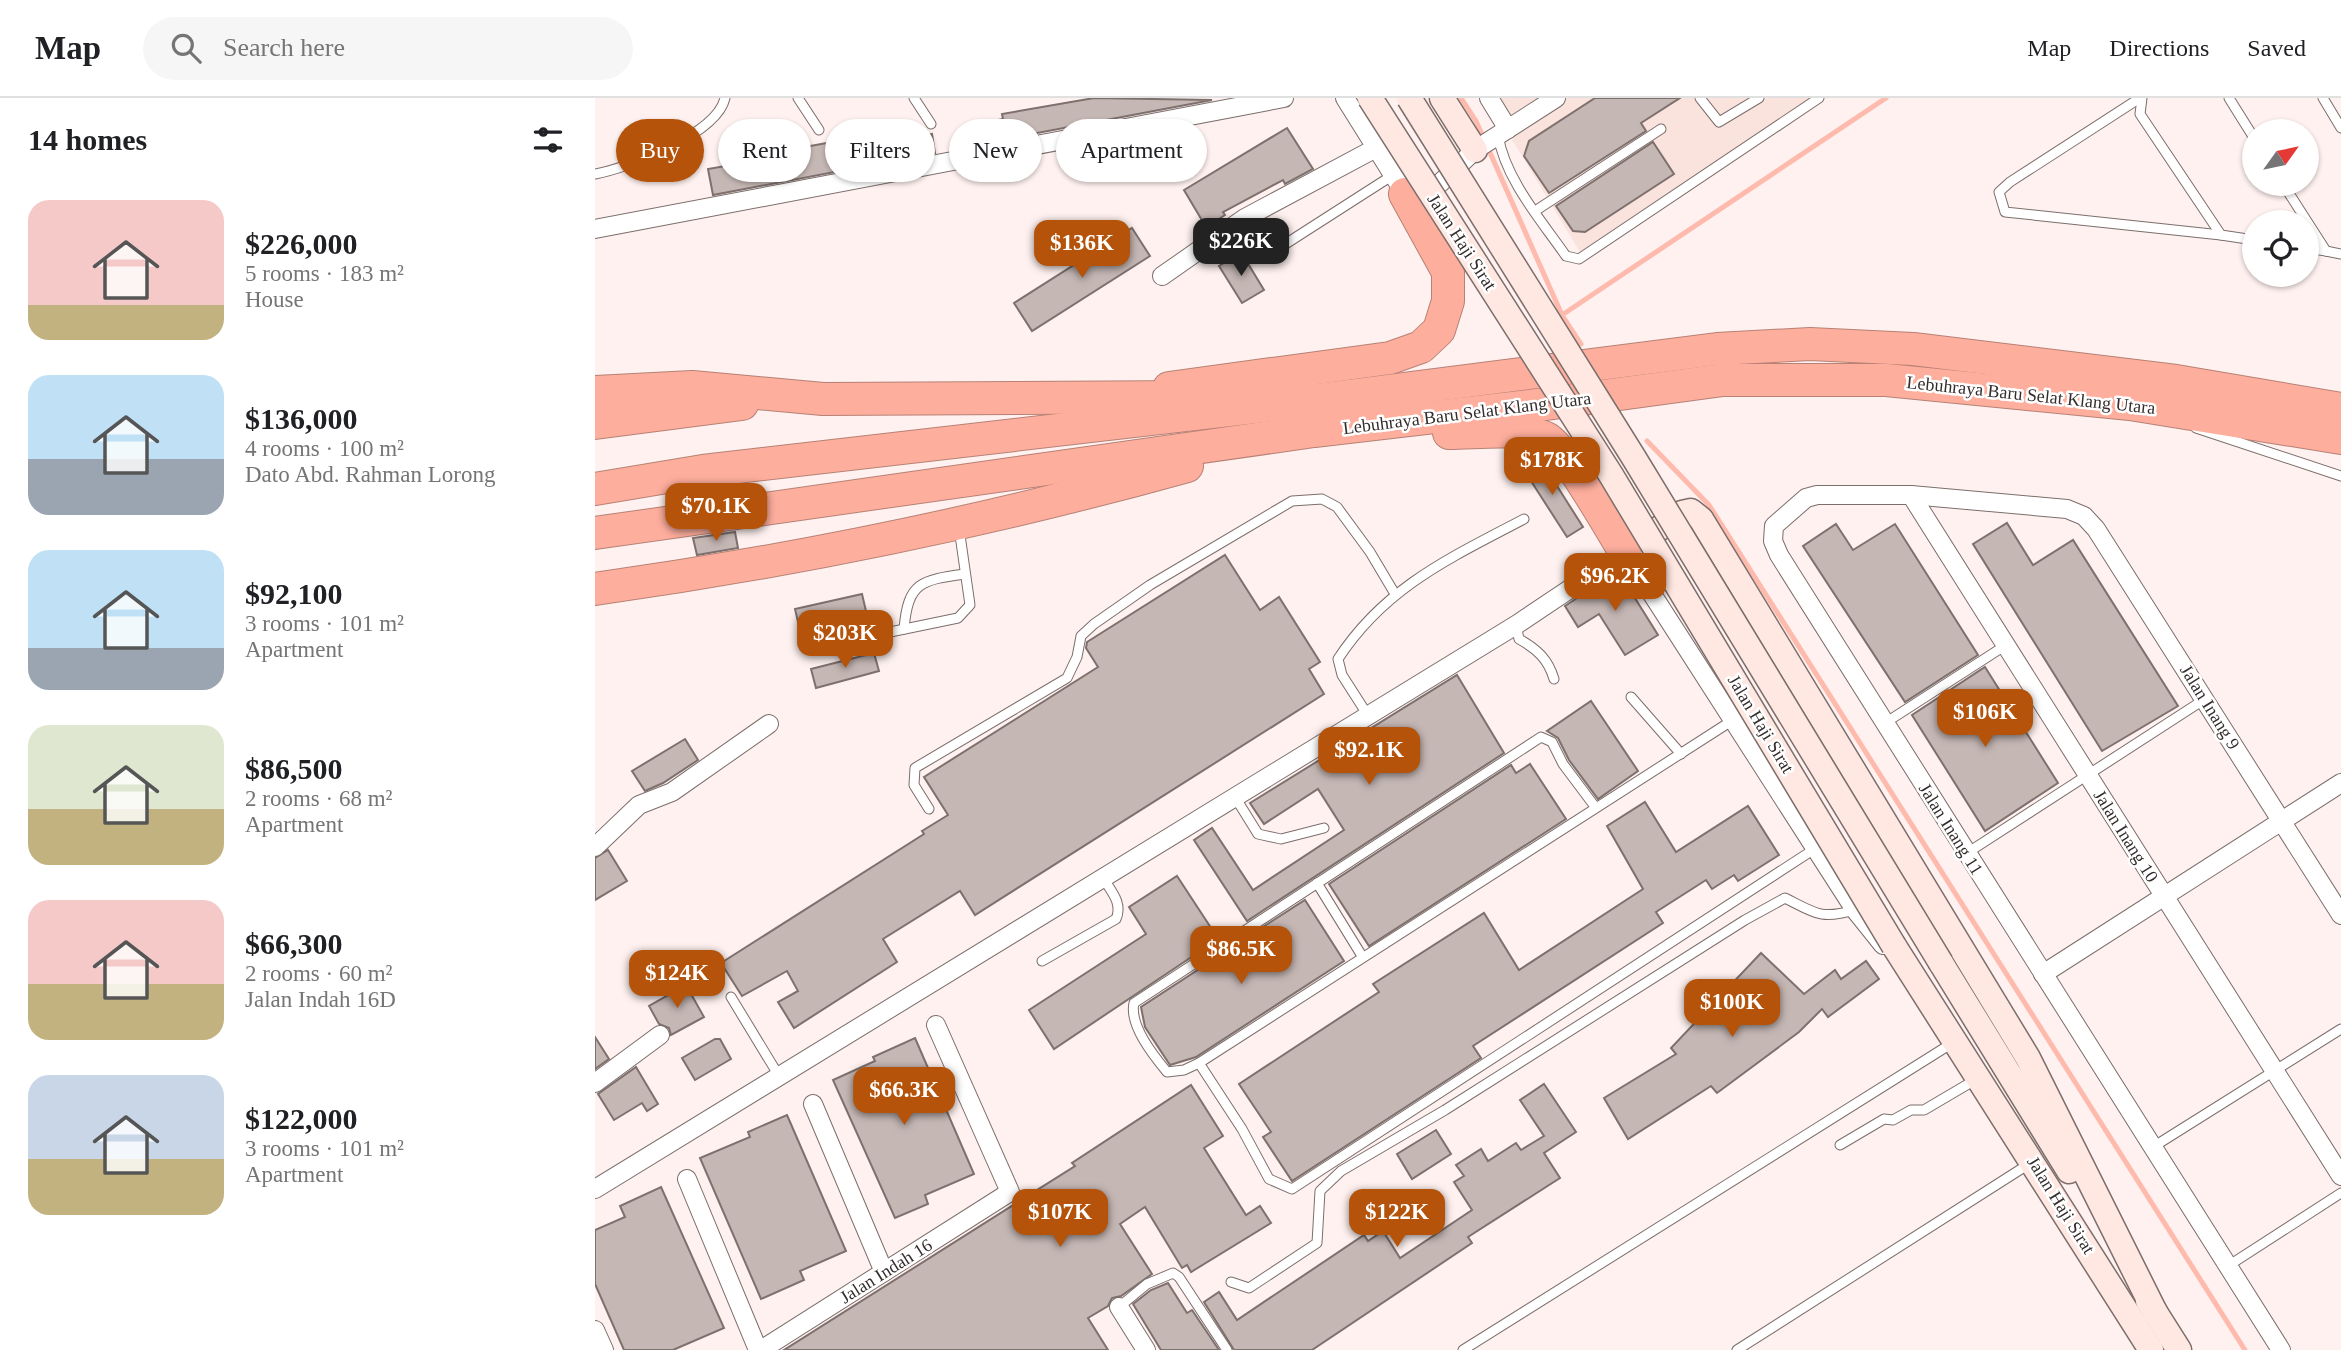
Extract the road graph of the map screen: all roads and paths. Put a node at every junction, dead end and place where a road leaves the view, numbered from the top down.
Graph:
1 (725, 98) edge
2 (798, 98) edge
3 (914, 98) edge
4 (1284, 98) edge
5 (1345, 98) edge
6 (1370, 98) edge
7 (1409, 98) edge
8 (1442, 98) edge
9 (1489, 98) edge
10 (1556, 98) edge
11 (1700, 98) edge
12 (1759, 98) edge
13 (1819, 98) edge
14 (2141, 98) edge
15 (2229, 98) edge
16 (2323, 98) edge
17 (928, 119) edge
18 (2242, 119) edge
19 (2341, 128) edge
20 (1661, 129) dead end
21 (819, 130) dead end
22 (1491, 140) junction
23 (1376, 148) junction
24 (595, 174) edge
25 (1399, 185) junction
26 (2291, 196) edge
27 (1535, 211) junction
28 (595, 229) edge
29 (2221, 235) junction
30 (2242, 238) edge
31 (1287, 243) dead end
32 (2319, 250) edge
33 (2326, 251) junction
34 (2341, 254) edge
35 (1162, 276) dead end
36 (595, 392) edge
37 (1101, 397) junction
38 (1342, 397) junction
39 (792, 398) junction
40 (2130, 404) junction
41 (2341, 409) edge
42 (595, 423) edge
43 (1325, 430) junction
44 (2341, 438) edge
45 (2341, 476) edge
46 (595, 489) edge
47 (1911, 495) junction
48 (2067, 509) joint
49 (1524, 519) dead end
50 (959, 523) junction
51 (595, 533) edge
52 (1625, 552) junction
53 (965, 573) junction
54 (595, 589) edge
55 (1395, 594) junction
56 (1516, 625) junction
57 (904, 629) junction
58 (832, 644) dead end
59 (2006, 645) junction
60 (1554, 679) dead end
61 (1632, 697) dead end
62 (2205, 699) junction
63 (1367, 714) junction
64 (1735, 719) junction
65 (1885, 723) junction
66 (769, 724) dead end
67 (1681, 754) junction
68 (2088, 775) junction
69 (2341, 783) edge
70 (1235, 797) junction
71 (1596, 808) junction
72 (929, 809) dead end
73 (2281, 821) junction
74 (1324, 828) dead end
75 (595, 846) edge
76 (1816, 848) junction
77 (1967, 853) junction
78 (1103, 878) junction
79 (1317, 883) junction
80 (2164, 895) junction
81 (1855, 910) junction
82 (2341, 915) edge
83 (1362, 956) junction
84 (1042, 961) dead end
85 (2043, 974) junction
86 (731, 997) dead end
87 (936, 1025) dead end
88 (2341, 1029) edge
89 (1949, 1032) junction
90 (660, 1035) dead end
91 (1199, 1063) junction
92 (2274, 1070) junction
93 (779, 1076) junction
94 (1980, 1077) junction
95 (595, 1083) edge
96 (813, 1104) dead end
97 (1840, 1145) dead end
98 (2152, 1147) junction
99 (2034, 1162) junction
100 (2341, 1176) edge
101 (687, 1179) dead end
102 (595, 1189) edge
103 (2341, 1193) edge
104 (2228, 1266) junction
105 (884, 1272) junction
106 (1231, 1282) dead end
107 (1119, 1307) joint
108 (2156, 1314) junction
109 (595, 1330) edge
110 (604, 1350) edge
111 (759, 1350) edge
112 (1146, 1350) edge
113 (1227, 1350) edge
114 (1463, 1350) edge
115 (1737, 1350) edge
116 (2151, 1350) edge
117 (2179, 1350) edge
118 (2281, 1350) edge

1 - 24 lane
2 - 21 lane
3 - 17 lane
4 - 28 street
5 - 23 street
6 - 89 main road, Jalan Haji Sirat, bridge
7 - 108 main road, Jalan Haji Sirat, bridge
8 - 22 main road
9 - 22 street
10 - 22 street
11 - 12 lane
13 - 27 lane
14 - 29 lane
14 - 29 lane
15 - 18 lane
16 - 19 lane
20 - 27 lane
22 - 25 street
22 - 27 lane
23 - 25 street
23 - 35 street
25 - 31 lane
25 - 37 highway
26 - 33 lane
29 - 30 lane
32 - 33 lane
33 - 34 lane
36 - 39 highway
37 - 38 highway
37 - 39 highway
38 - 41 highway, Lebuhraya Baru Selat Klang Utara
38 - 46 highway, Lebuhraya Baru Selat Klang Utara
39 - 42 highway
40 - 43 highway, Lebuhraya Baru Selat Klang Utara
40 - 44 highway, Lebuhraya Baru Selat Klang Utara
40 - 45 lane
43 - 50 highway
43 - 51 highway, Lebuhraya Baru Selat Klang Utara
43 - 52 highway
47 - 48 street, Jalan Inang 11
47 - 59 street, Jalan Inang 10
47 - 65 street, Jalan Inang 11
48 - 62 street, Jalan Inang 9
49 - 55 lane
50 - 53 lane
50 - 54 highway
52 - 56 street
52 - 64 street
52 - 108 main road
53 - 57 lane
53 - 57 lane
55 - 63 lane
55 - 72 lane
56 - 60 lane
56 - 63 street
57 - 58 lane
59 - 65 lane
59 - 68 street, Jalan Inang 10
61 - 67 lane
62 - 68 lane
62 - 73 street, Jalan Inang 9
63 - 70 street
64 - 67 lane
64 - 76 street
65 - 77 street, Jalan Inang 11
66 - 75 street
67 - 71 lane
68 - 77 lane
68 - 80 street, Jalan Inang 10
69 - 73 street
70 - 74 lane
70 - 78 street
71 - 79 lane
71 - 83 lane
73 - 80 street
73 - 82 street, Jalan Inang 9
76 - 81 street
76 - 91 lane
77 - 85 street, Jalan Inang 11
78 - 84 lane
78 - 93 street
79 - 83 lane
79 - 91 lane
80 - 85 street
80 - 92 street, Jalan Inang 10
81 - 89 street
81 - 106 lane
83 - 91 lane
85 - 98 street, Jalan Inang 11
86 - 93 lane
87 - 105 street, Jalan Indah 16
88 - 92 lane
89 - 94 main road, Jalan Haji Sirat
89 - 114 lane
90 - 95 street
92 - 98 lane
92 - 100 street, Jalan Inang 10
93 - 102 street
94 - 97 lane
94 - 99 main road, Jalan Haji Sirat
96 - 105 street
98 - 104 street, Jalan Inang 11
99 - 115 lane
99 - 116 main road, Jalan Haji Sirat
101 - 111 street
103 - 104 lane
104 - 118 street, Jalan Inang 11
105 - 111 street, Jalan Indah 16
107 - 112 street
107 - 113 lane
108 - 117 main road, Jalan Haji Sirat
109 - 110 street

